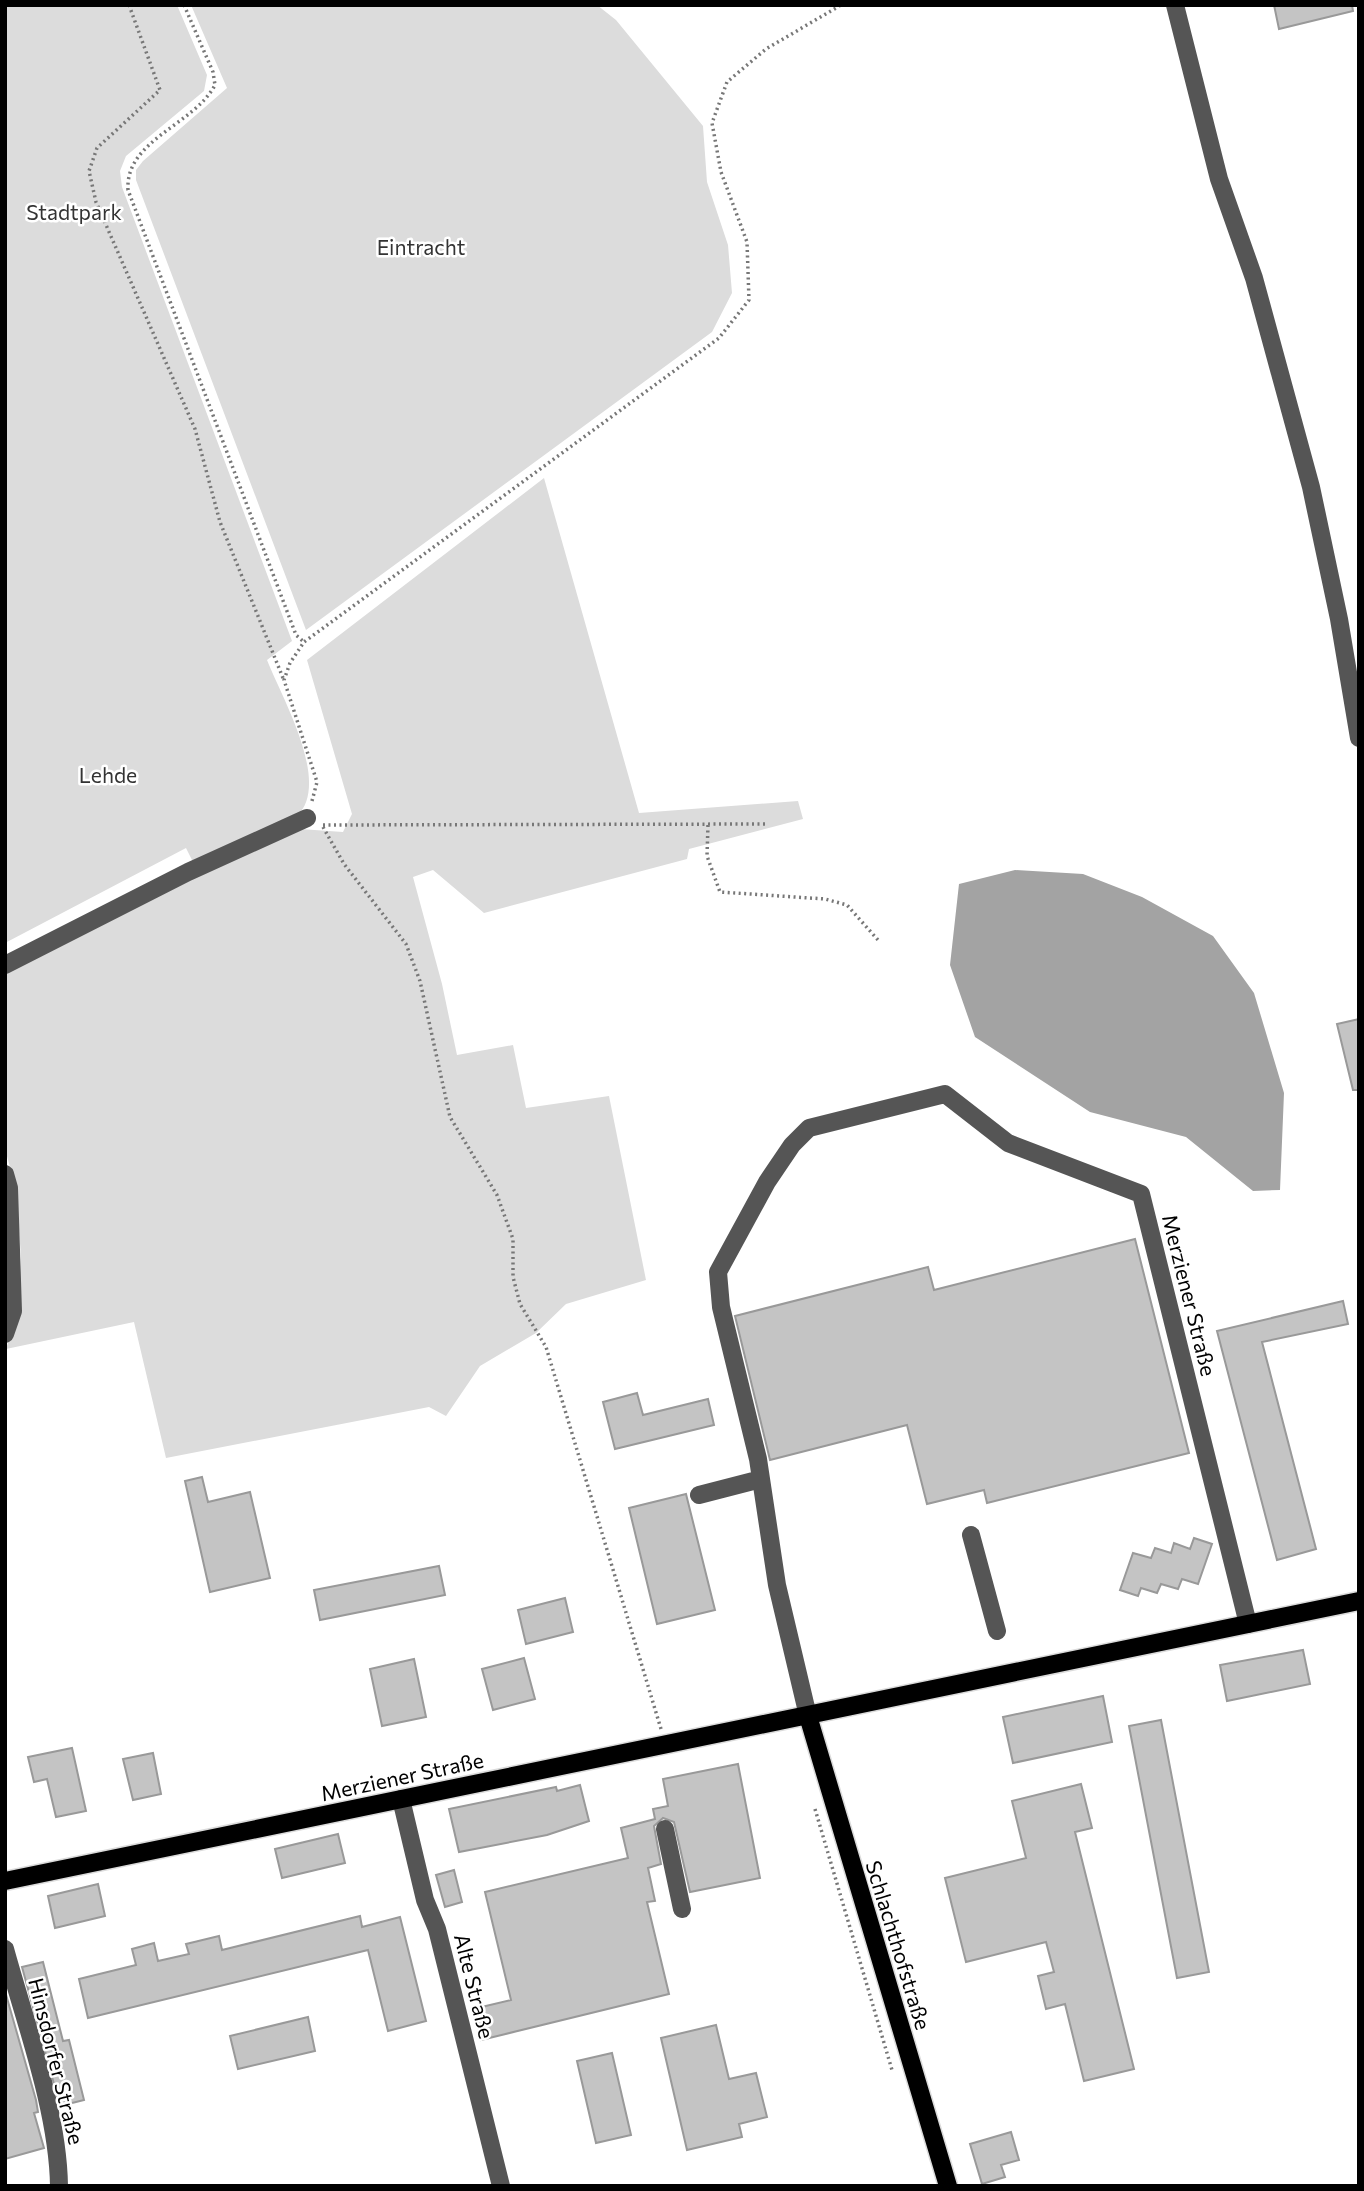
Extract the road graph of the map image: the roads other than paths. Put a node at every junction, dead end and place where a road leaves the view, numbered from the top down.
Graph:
1 (1175, 5) edge
2 (1359, 738) edge
3 (314, 821) road end
4 (5, 965) edge
5 (5, 1174) edge
6 (5, 1334) edge
7 (761, 1479) junction
8 (699, 1495) dead end
9 (971, 1535) dead end
10 (1359, 1601) edge
11 (1248, 1624) junction
12 (997, 1631) dead end
13 (808, 1716) junction
14 (401, 1799) junction
15 (665, 1829) dead end
16 (5, 1881) edge
17 (682, 1909) dead end
18 (5, 1949) edge
19 (59, 2186) edge
20 (501, 2186) edge
21 (948, 2186) edge

1 - 2 street
3 - 4 street
5 - 6 street
7 - 8 street
7 - 11 street, Merziener Straße
7 - 13 street
9 - 12 street
10 - 11 main road, Merziener Straße
11 - 13 main road, Merziener Straße
13 - 14 main road, Merziener Straße
13 - 21 main road, Schlachthofstraße
14 - 16 main road, Merziener Straße
14 - 20 street, Alte Straße
15 - 17 street
18 - 19 street, Hinsdorfer Straße

